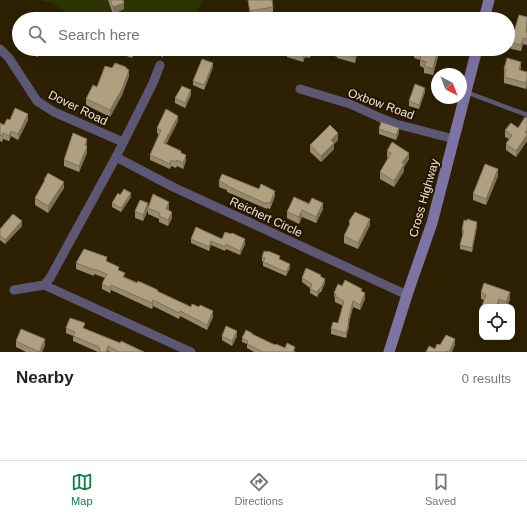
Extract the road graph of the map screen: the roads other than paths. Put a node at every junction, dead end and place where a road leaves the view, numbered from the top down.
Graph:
1 (489, 0) edge
2 (486, 12) edge
3 (0, 49) edge
4 (475, 56) edge
5 (160, 65) dead end
6 (467, 88) edge
7 (300, 90) dead end
8 (467, 92) edge
9 (463, 104) edge
10 (527, 115) edge
11 (454, 139) junction
12 (123, 142) junction
13 (116, 157) junction
14 (44, 285) junction
15 (14, 290) dead end
16 (407, 295) junction
17 (191, 352) edge
18 (390, 352) edge

1 - 2 main road
3 - 12 street, Dover Road
4 - 6 main road, Cross Highway
5 - 12 street
7 - 11 street, Oxbow Road
8 - 10 lane
9 - 11 main road, Cross Highway
11 - 16 main road, Cross Highway
12 - 13 street
13 - 14 street
13 - 16 street, Reichert Circle
14 - 15 street
14 - 17 street
16 - 18 main road, Cross Highway

